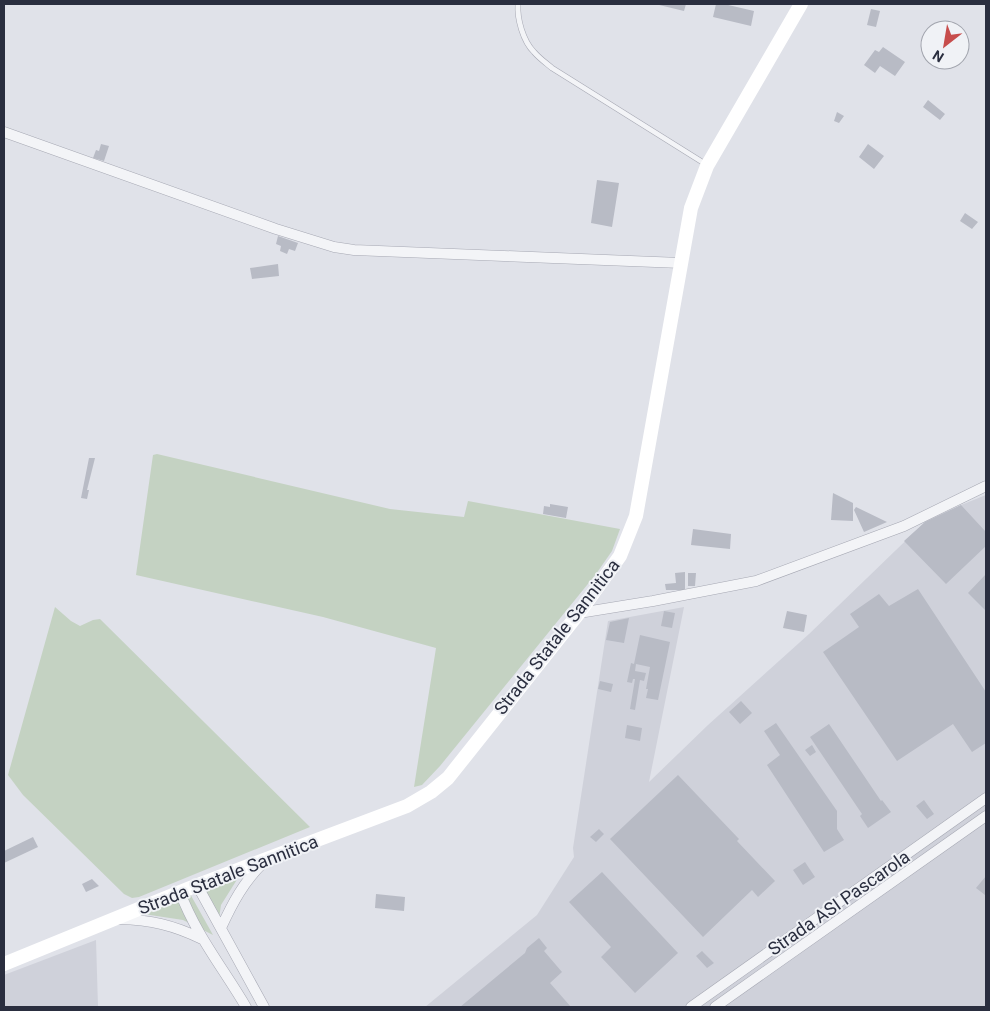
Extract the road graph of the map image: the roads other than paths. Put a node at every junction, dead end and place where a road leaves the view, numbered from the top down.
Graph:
1 (518, 4) edge
2 (801, 4) edge
3 (4, 132) edge
4 (707, 166) junction
5 (681, 263) junction
6 (986, 486) edge
7 (579, 613) junction
8 (986, 798) edge
9 (986, 816) edge
10 (267, 859) junction
11 (197, 885) junction
12 (180, 892) junction
13 (116, 919) junction
14 (221, 928) junction
15 (202, 939) junction
16 (4, 964) edge
17 (246, 1007) edge
18 (264, 1007) edge
19 (692, 1007) edge
20 (715, 1007) edge

1 - 4 lane
2 - 4 main road, Strada Statale Sannitica
3 - 5 street
4 - 5 main road, Strada Statale Sannitica
5 - 7 main road, Strada Statale Sannitica
6 - 7 street
7 - 10 main road, Strada Statale Sannitica
8 - 19 street, Strada ASI Pascarola
9 - 20 street, Strada ASI Pascarola
10 - 11 main road, Strada Statale Sannitica
10 - 14 street
11 - 12 main road, Strada Statale Sannitica
11 - 14 street
12 - 13 main road, Strada Statale Sannitica
12 - 15 street
13 - 15 street
13 - 16 main road, Strada Statale Sannitica
14 - 18 street
15 - 17 street

